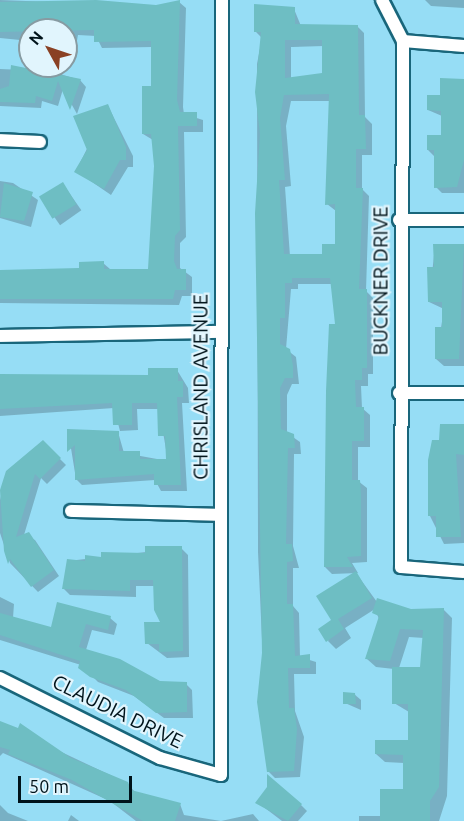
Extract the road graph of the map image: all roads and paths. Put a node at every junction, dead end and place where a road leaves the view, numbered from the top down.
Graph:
1 (222, 0) edge
2 (382, 0) edge
3 (403, 41) junction
4 (464, 46) edge
5 (0, 140) edge
6 (39, 142) dead end
7 (399, 220) junction
8 (464, 220) edge
9 (218, 332) junction
10 (0, 336) edge
11 (399, 393) junction
12 (464, 393) edge
13 (71, 511) dead end
14 (219, 515) junction
15 (464, 572) edge
16 (0, 678) edge
17 (221, 774) joint

1 - 9 street, CHRISLAND AVENUE
2 - 3 street, BUCKNER DRIVE
3 - 4 street
3 - 7 street, BUCKNER DRIVE
5 - 6 street
7 - 8 street
7 - 11 street, BUCKNER DRIVE
9 - 10 street
9 - 14 street, CHRISLAND AVENUE
11 - 12 street
11 - 15 street, BUCKNER DRIVE
13 - 14 street
14 - 17 street, CHRISLAND AVENUE
16 - 17 street, CLAUDIA DRIVE

